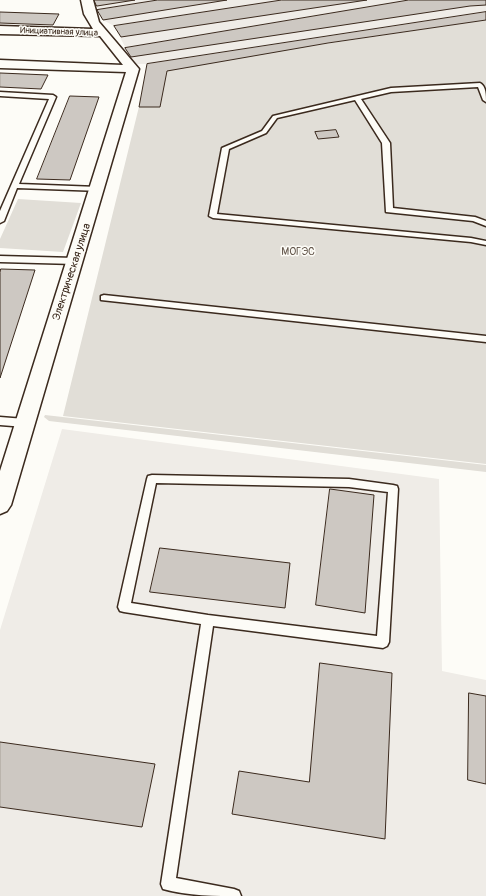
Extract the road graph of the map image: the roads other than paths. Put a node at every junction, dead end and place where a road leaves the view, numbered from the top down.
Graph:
1 (87, 0) edge
2 (0, 30) edge
3 (103, 33) junction
4 (0, 64) edge
5 (133, 69) junction
6 (0, 94) edge
7 (357, 98) junction
8 (486, 100) edge
9 (14, 186) junction
10 (98, 189) junction
11 (0, 221) edge
12 (486, 224) edge
13 (486, 244) edge
14 (0, 259) edge
15 (75, 261) junction
16 (104, 298) dead end
17 (486, 339) edge
18 (0, 421) edge
19 (24, 423) junction
20 (0, 505) edge
21 (208, 620) junction
22 (234, 896) edge

1 - 3 street
2 - 3 street, Инициативная улица
3 - 5 street, Инициативная улица
4 - 5 street
5 - 10 street, Электрическая улица
6 - 9 lane
7 - 8 lane
7 - 12 lane
7 - 13 lane
9 - 10 lane
9 - 11 lane
10 - 15 street, Электрическая улица
14 - 15 lane
15 - 19 street, Электрическая улица
16 - 17 lane
18 - 19 lane
19 - 20 street, Электрическая улица
21 - 21 lane
21 - 22 lane

